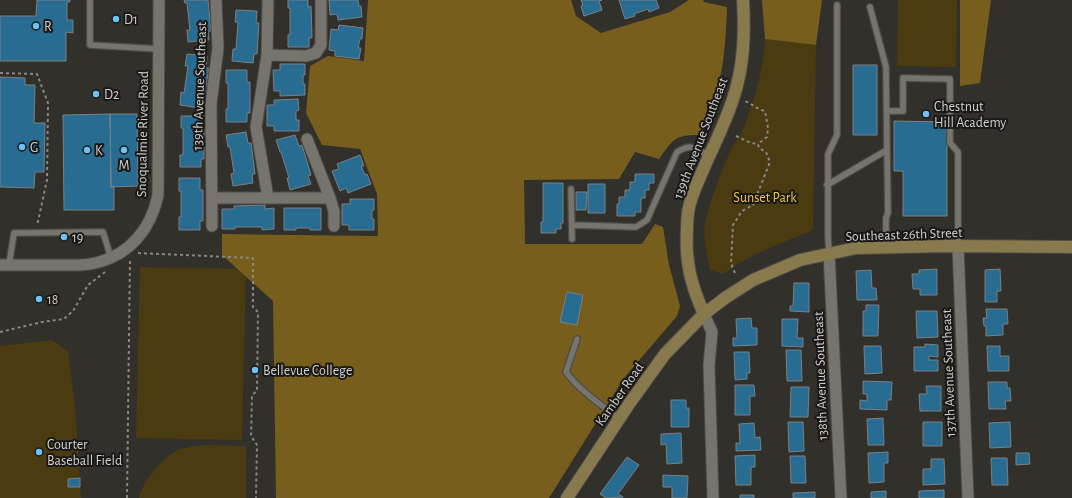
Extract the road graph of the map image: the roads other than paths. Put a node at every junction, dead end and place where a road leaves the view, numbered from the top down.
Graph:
1 (90, 0) edge
2 (159, 0) edge
3 (216, 0) edge
4 (268, 0) edge
5 (321, 0) edge
6 (743, 0) edge
7 (837, 5) dead end
8 (870, 7) dead end
9 (159, 48) junction
10 (267, 56) junction
11 (887, 111) junction
12 (308, 138) dead end
13 (887, 150) junction
14 (708, 156) junction
15 (827, 185) junction
16 (570, 189) dead end
17 (212, 198) junction
18 (268, 198) junction
19 (330, 198) junction
20 (212, 226) dead end
21 (334, 226) dead end
22 (572, 226) junction
23 (572, 239) dead end
24 (958, 246) junction
25 (886, 247) junction
26 (1072, 247) edge
27 (829, 253) junction
28 (111, 258) junction
29 (5, 265) edge
30 (704, 314) junction
31 (577, 339) dead end
32 (619, 418) junction
33 (567, 498) edge
34 (713, 498) edge
35 (840, 498) edge
36 (968, 498) edge

1 - 9 lane
2 - 9 street, Snoqualmie River Road
3 - 17 street, 139th Avenue Southeast
4 - 10 street
5 - 10 street
6 - 14 street, 139th Avenue Southeast
7 - 15 lane
8 - 11 lane
9 - 28 street, Snoqualmie River Road
10 - 18 street
11 - 13 lane
11 - 24 lane
12 - 19 street
13 - 15 lane
13 - 25 lane
14 - 22 lane
14 - 30 street, 139th Avenue Southeast
15 - 27 lane
16 - 22 lane
17 - 18 street
17 - 20 street, 139th Avenue Southeast
18 - 19 street
19 - 21 street
22 - 23 lane
24 - 25 street, Southeast 26th Street
24 - 26 street, Southeast 26th Street
24 - 36 street, 137th Avenue Southeast
25 - 27 street, Southeast 26th Street
27 - 30 street, Southeast 26th Street
27 - 35 street, 138th Avenue Southeast
28 - 29 street, Snoqualmie River Road
28 - 29 lane
30 - 32 street, Kamber Road
30 - 34 street, 139th Avenue Southeast
31 - 32 lane
32 - 33 street, Kamber Road

